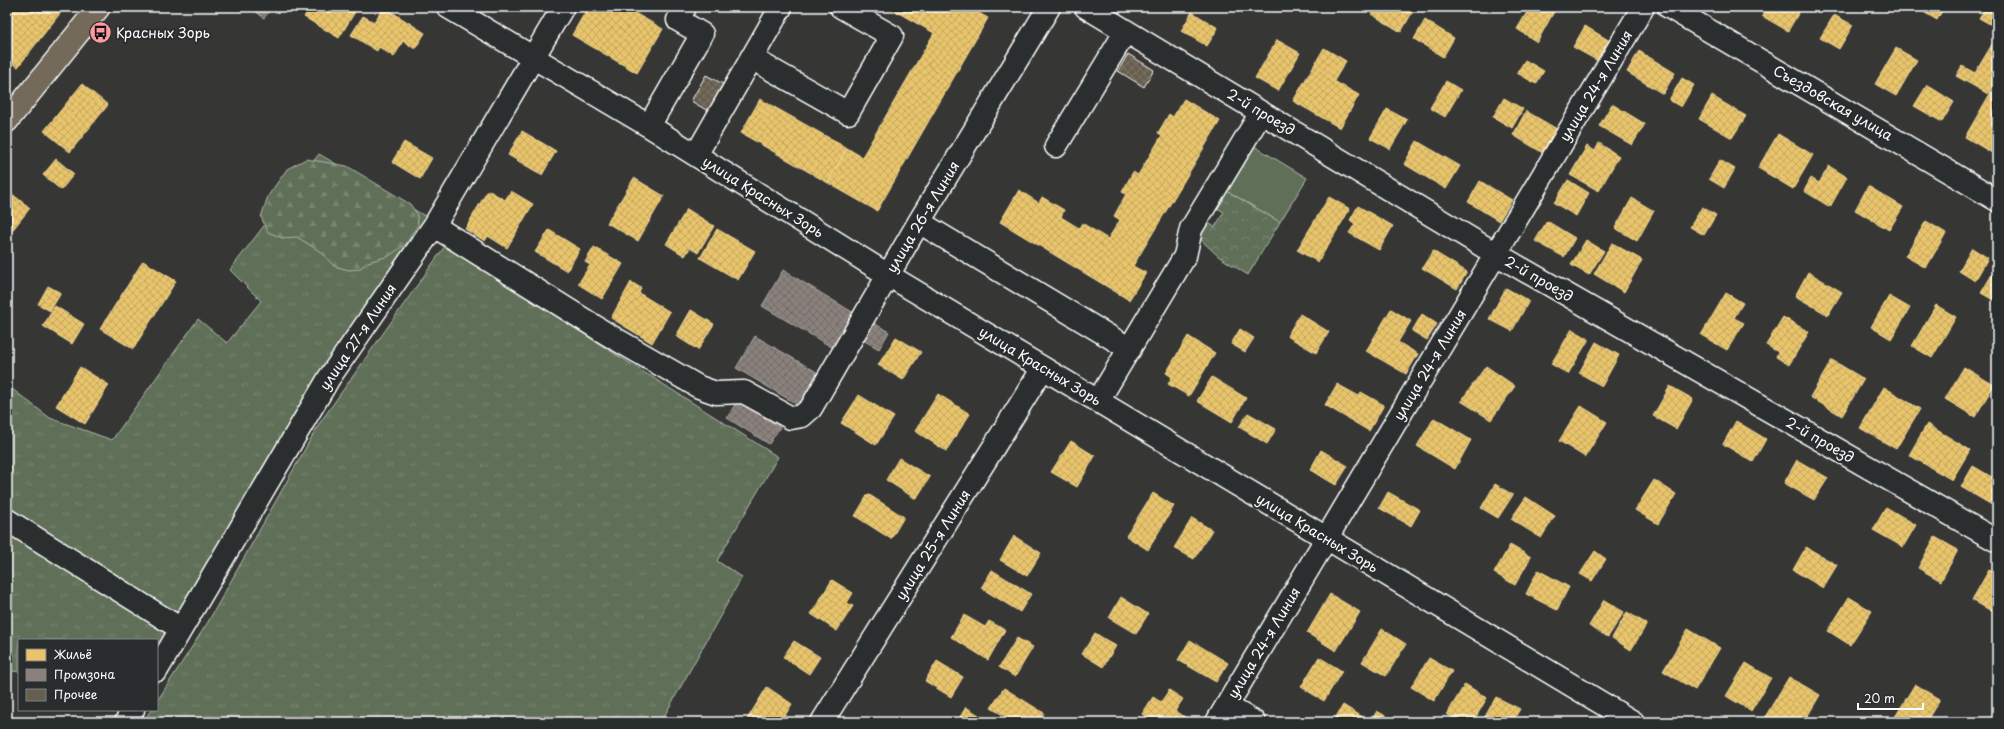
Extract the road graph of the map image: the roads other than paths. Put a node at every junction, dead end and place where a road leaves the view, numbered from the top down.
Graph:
1 (99, 7) edge
2 (448, 7) edge
3 (564, 7) edge
4 (685, 7) edge
5 (780, 7) edge
6 (841, 7) edge
7 (1049, 7) edge
8 (1086, 7) edge
9 (1643, 7) edge
10 (1669, 7) edge
11 (1126, 31) junction
12 (751, 58) junction
13 (534, 59) junction
14 (1261, 113) junction
15 (7, 121) edge
16 (648, 126) junction
17 (1056, 146) dead end
18 (696, 155) junction
19 (1997, 200) edge
20 (919, 222) junction
21 (434, 226) junction
22 (1496, 254) junction
23 (888, 275) junction
24 (1130, 349) junction
25 (1043, 368) junction
26 (1098, 401) junction
27 (7, 520) edge
28 (1327, 538) junction
29 (1997, 541) edge
30 (181, 629) junction
31 (158, 668) edge
32 (132, 711) edge
33 (1222, 714) edge
34 (126, 722) edge
35 (822, 722) edge
36 (1254, 722) edge
37 (1632, 722) edge

1 - 15 main road
2 - 13 street, улица Красных Зорь
3 - 13 street, улица 27-я Линия
4 - 16 street
5 - 12 street
6 - 12 street
7 - 20 street, улица 26-я Линия
8 - 11 street, 2-й проезд
9 - 22 street, улица 24-я Линия
10 - 19 street, Съездовская улица
11 - 14 street, 2-й проезд
11 - 17 street
12 - 18 street
13 - 16 street, улица Красных Зорь
13 - 21 street, улица 27-я Линия
14 - 22 street, 2-й проезд
14 - 24 street
16 - 18 street, улица Красных Зорь
18 - 23 street, улица Красных Зорь
20 - 23 street, улица 26-я Линия
20 - 24 street
21 - 23 street, улица 26-я Линия
21 - 30 street, улица 27-я Линия
22 - 28 street, улица 24-я Линия
22 - 29 street, 2-й проезд
23 - 25 street, улица Красных Зорь
24 - 26 street
25 - 26 street, улица Красных Зорь
25 - 35 street, улица 25-я Линия
26 - 28 street, улица Красных Зорь
27 - 30 street
28 - 33 street, улица 24-я Линия
28 - 37 street, улица Красных Зорь
30 - 31 street, улица 27-я Линия
32 - 34 street
33 - 36 street

